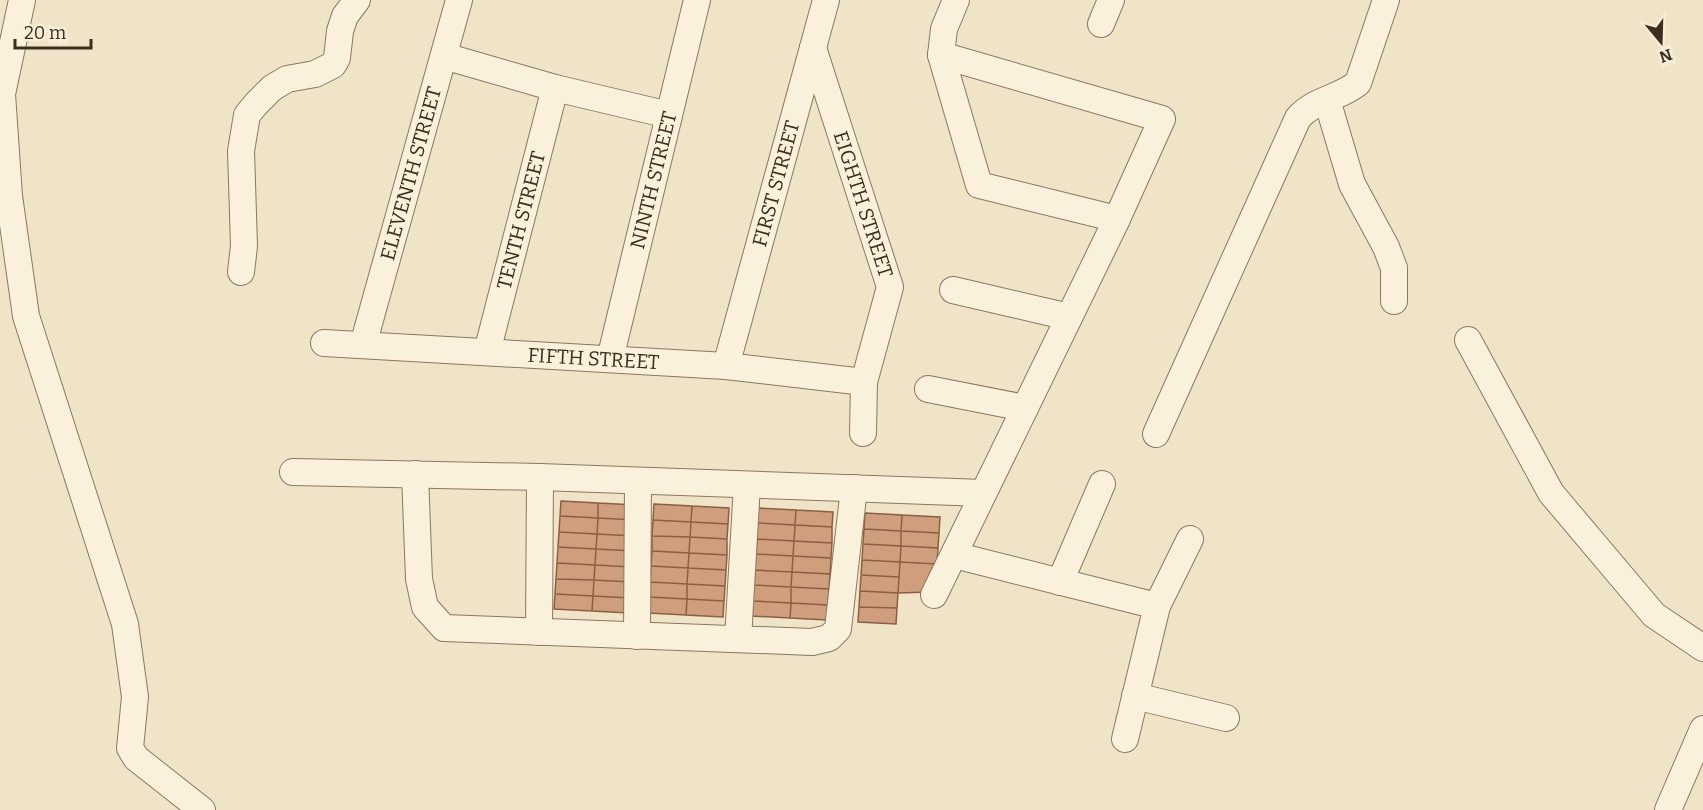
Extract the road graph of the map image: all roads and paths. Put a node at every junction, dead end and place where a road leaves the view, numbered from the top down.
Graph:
1 (22, 0) edge
2 (357, 0) edge
3 (459, 0) edge
4 (697, 0) edge
5 (826, 0) edge
6 (956, 0) edge
7 (1111, 0) edge
8 (1386, 0) edge
9 (1101, 24) dead end
10 (813, 48) junction
11 (444, 56) junction
12 (941, 56) junction
13 (555, 88) junction
14 (1327, 100) junction
15 (669, 115) junction
16 (1117, 219) junction
17 (241, 272) dead end
18 (954, 290) dead end
19 (1394, 301) dead end
20 (1069, 317) junction
21 (1468, 340) dead end
22 (324, 343) dead end
23 (363, 345) junction
24 (487, 352) junction
25 (610, 359) junction
26 (726, 366) junction
27 (864, 382) junction
28 (928, 389) dead end
29 (1025, 408) junction
30 (863, 433) dead end
31 (1156, 434) dead end
32 (293, 472) dead end
33 (416, 474) junction
34 (540, 477) junction
35 (638, 481) junction
36 (1102, 484) dead end
37 (747, 485) junction
38 (854, 488) junction
39 (983, 493) junction
40 (1190, 539) dead end
41 (954, 555) junction
42 (1060, 582) junction
43 (934, 595) dead end
44 (1157, 606) junction
45 (538, 632) junction
46 (637, 636) junction
47 (738, 639) junction
48 (1703, 648) edge
49 (1135, 696) junction
50 (1226, 718) dead end
51 (1703, 729) edge
52 (1125, 739) dead end
53 (1694, 775) edge
54 (202, 810) edge
55 (1668, 810) edge

1 - 54 street
2 - 17 street
3 - 11 street, ELEVENTH STREET
4 - 15 street, NINTH STREET
5 - 10 street, FIRST STREET
6 - 12 street
7 - 9 street
8 - 14 street
10 - 26 street, FIRST STREET
10 - 27 street, EIGHTH STREET
11 - 13 street
11 - 23 street, ELEVENTH STREET
12 - 16 street
12 - 16 street
13 - 15 street
13 - 24 street, TENTH STREET
14 - 19 street
14 - 31 street
15 - 25 street, NINTH STREET
16 - 20 street
18 - 20 street
20 - 29 street
21 - 48 street
22 - 23 street, FIFTH STREET
23 - 24 street, FIFTH STREET
24 - 25 street, FIFTH STREET
25 - 26 street, FIFTH STREET
26 - 27 street, FIFTH STREET
27 - 30 street, EIGHTH STREET
28 - 29 street
29 - 39 street
32 - 33 street
33 - 34 street
33 - 45 street
34 - 35 street
34 - 45 street
35 - 37 street
35 - 46 street
36 - 42 street
37 - 38 street
37 - 47 street
38 - 39 street
38 - 47 street
39 - 41 street
40 - 44 street
41 - 42 street
41 - 43 street
42 - 44 street
44 - 49 street
45 - 46 street
46 - 47 street
49 - 50 street
49 - 52 street
51 - 53 street
53 - 55 street

